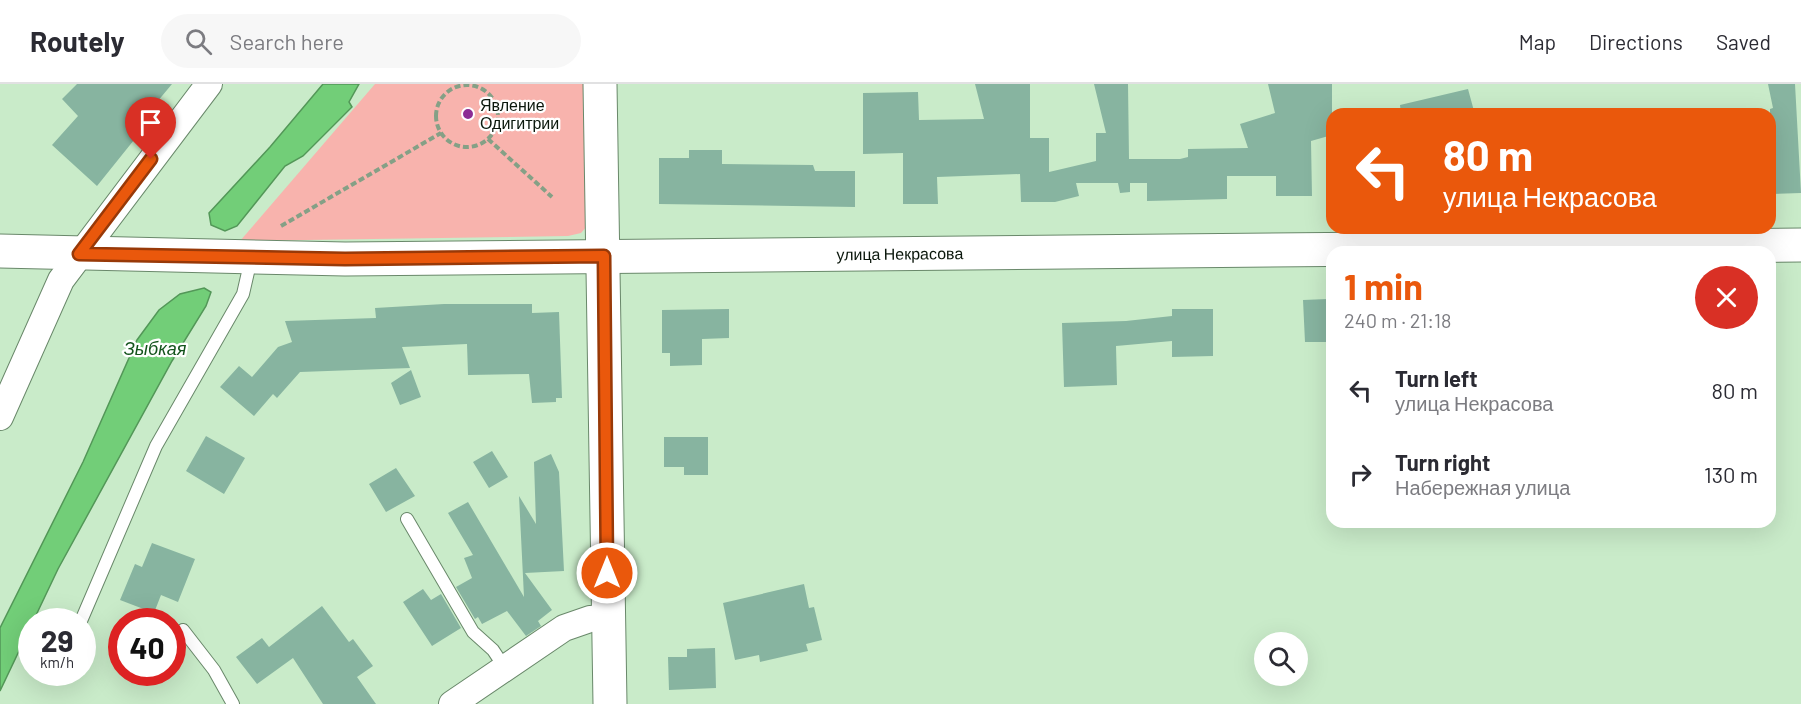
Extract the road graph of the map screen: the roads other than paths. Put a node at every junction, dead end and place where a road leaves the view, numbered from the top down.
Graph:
1 (209, 84) edge
2 (600, 84) edge
3 (1801, 245) edge
4 (1692, 246) edge
5 (1326, 249) edge
6 (0, 250) edge
7 (79, 254) junction
8 (604, 256) junction
9 (251, 259) junction
10 (0, 417) edge
11 (407, 519) dead end
12 (87, 608) edge
13 (607, 618) junction
14 (186, 634) edge
15 (505, 668) junction
16 (233, 704) edge
17 (452, 704) edge
18 (610, 704) edge

1 - 7 street
2 - 8 street
3 - 4 street, улица Некрасова
5 - 8 street, улица Некрасова
6 - 7 street, улица Некрасова
7 - 9 street, улица Некрасова
7 - 10 street
8 - 9 street, улица Некрасова
8 - 13 street
9 - 12 lane
11 - 15 lane
13 - 15 street
13 - 18 street
14 - 16 lane
15 - 17 street

